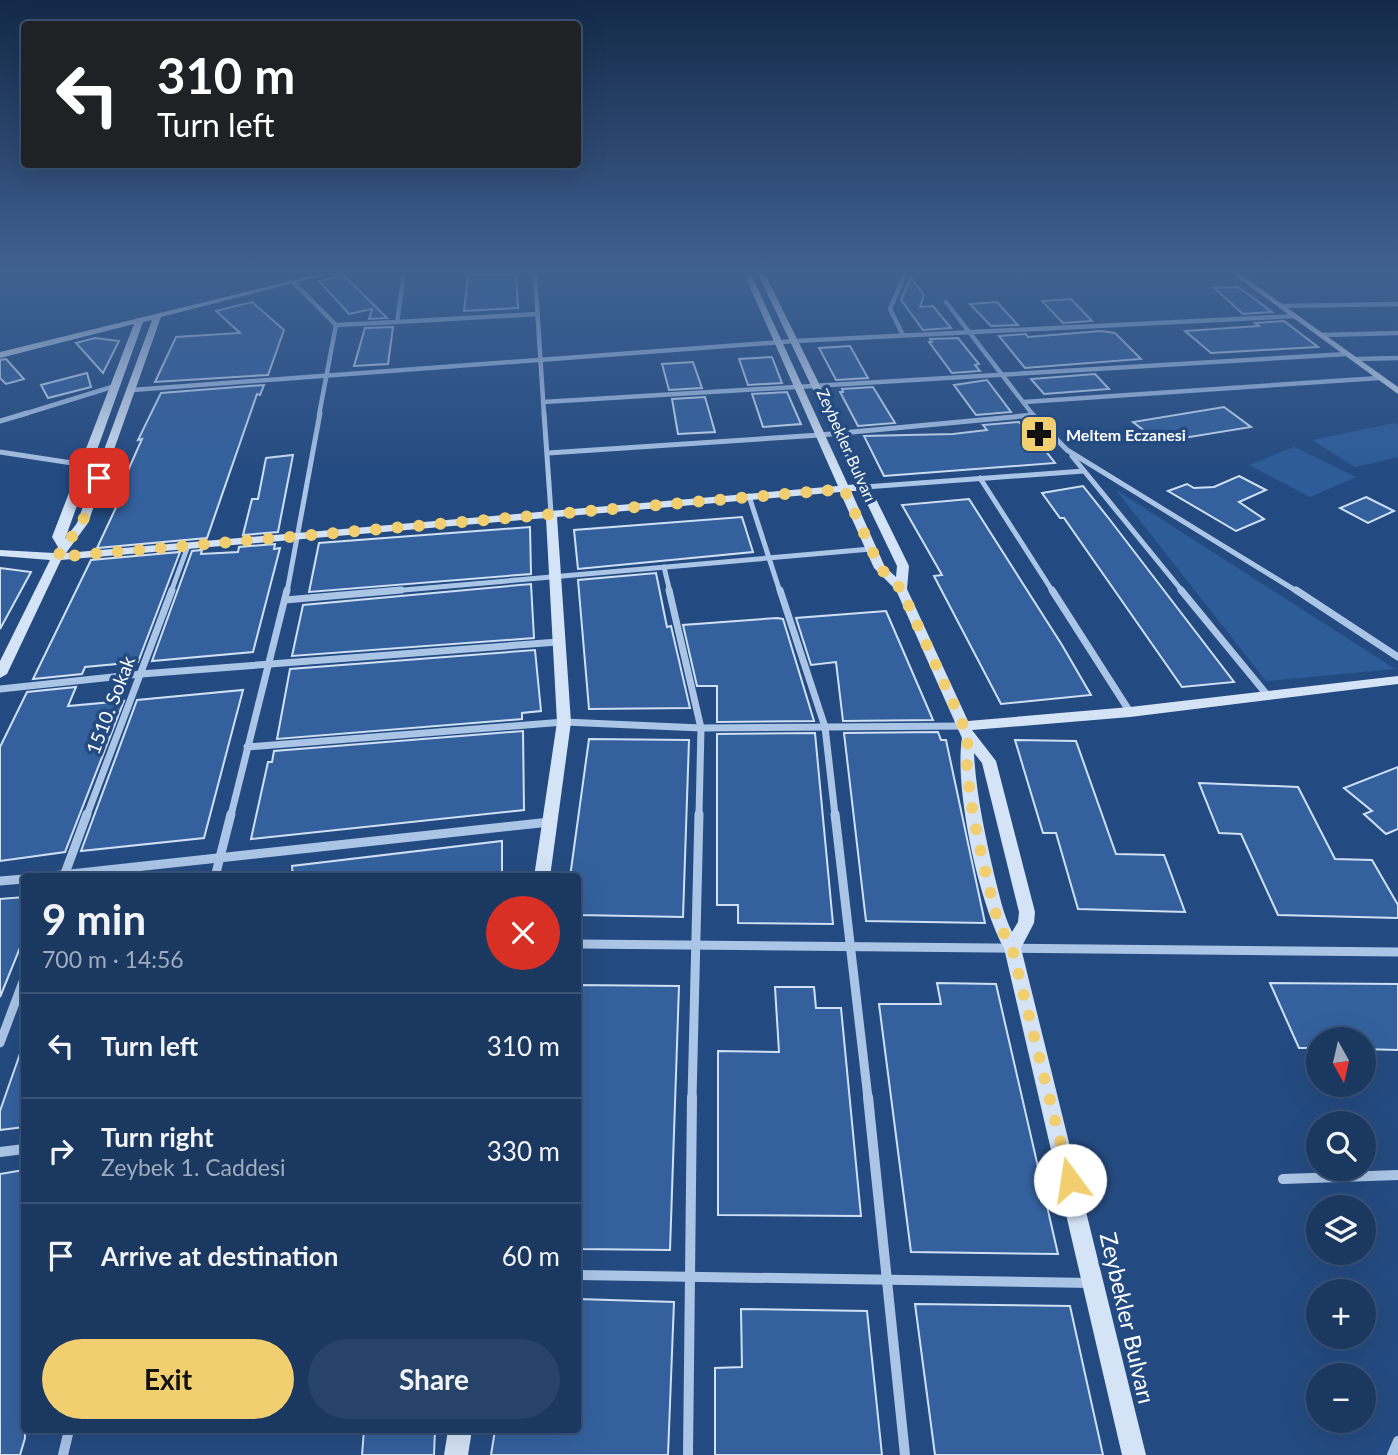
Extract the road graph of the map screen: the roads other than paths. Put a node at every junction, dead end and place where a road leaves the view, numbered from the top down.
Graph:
1 (51, 342) edge
2 (131, 342) edge
3 (148, 342) edge
4 (333, 342) edge
5 (539, 342) edge
6 (778, 342) joint
7 (794, 342) edge
8 (978, 342) edge
9 (1331, 342) edge
10 (0, 355) edge
11 (1351, 357) junction
12 (1398, 358) edge
13 (540, 361) junction
14 (1002, 372) junction
15 (326, 376) junction
16 (1383, 381) junction
17 (1398, 383) edge
18 (816, 385) junction
19 (115, 386) junction
20 (798, 386) junction
21 (132, 390) junction
22 (1398, 391) edge
23 (543, 402) junction
24 (1024, 402) junction
25 (1033, 415) junction
26 (0, 421) edge
27 (839, 433) junction
28 (820, 435) junction
29 (1067, 450) junction
30 (0, 452) edge
31 (548, 453) junction
32 (85, 464) junction
33 (1084, 471) junction
34 (980, 478) junction
35 (865, 487) junction
36 (844, 489) junction
37 (749, 496) junction
38 (551, 513) junction
39 (297, 537) junction
40 (188, 546) junction
41 (871, 549) junction
42 (60, 552) junction
43 (0, 553) edge
44 (770, 558) junction
45 (664, 567) junction
46 (553, 576) junction
47 (901, 589) junction
48 (285, 600) junction
49 (558, 642) junction
50 (1398, 657) edge
51 (268, 664) junction
52 (0, 674) edge
53 (141, 674) junction
54 (1398, 680) edge
55 (0, 688) edge
56 (1268, 696) junction
57 (1130, 712) junction
58 (564, 722) junction
59 (825, 727) junction
60 (701, 728) junction
61 (967, 732) junction
62 (247, 747) junction
63 (551, 822) junction
64 (220, 857) junction
65 (65, 873) edge
66 (89, 873) edge
67 (216, 873) edge
68 (543, 873) edge
69 (21, 879) edge
70 (0, 881) edge
71 (581, 944) edge
72 (697, 945) junction
73 (850, 948) junction
74 (1012, 948) junction
75 (1398, 951) edge
76 (21, 987) edge
77 (0, 1043) edge
78 (21, 1149) edge
79 (0, 1152) edge
80 (1398, 1175) edge
81 (1283, 1179) dead end
82 (581, 1275) edge
83 (688, 1275) junction
84 (889, 1278) junction
85 (1095, 1284) junction
86 (68, 1433) edge
87 (460, 1433) edge
88 (1398, 1441) edge
89 (63, 1455) edge
90 (456, 1455) edge
91 (688, 1455) edge
92 (905, 1455) edge
93 (1134, 1455) edge
94 (1392, 1455) edge

1 - 10 street
2 - 19 street
3 - 21 street
4 - 15 street
5 - 13 street
6 - 13 street
6 - 20 street, Zeybekler Bulvarı
7 - 18 street, Zeybekler Bulvarı
8 - 14 street
9 - 11 street
11 - 12 street
11 - 14 street
11 - 16 street
13 - 15 street
13 - 23 street
14 - 18 street
14 - 24 street
15 - 21 street
15 - 39 street
16 - 17 street
16 - 22 street
16 - 24 street
18 - 20 street
18 - 27 street, Zeybekler Bulvarı
19 - 26 street
19 - 32 street
20 - 23 street
20 - 28 street, Zeybekler Bulvarı
21 - 42 street
23 - 31 street
24 - 25 street
25 - 27 street
25 - 29 street
27 - 28 street
27 - 35 street, Zeybekler Bulvarı
28 - 31 street
28 - 36 street, Zeybekler Bulvarı
29 - 33 street
29 - 50 street
30 - 32 street
31 - 38 street
32 - 42 street
33 - 34 street
33 - 56 street
34 - 35 street
34 - 57 street
35 - 36 street
35 - 47 street, Zeybekler Bulvarı
36 - 37 street
36 - 41 street, Zeybekler Bulvarı
37 - 38 street
37 - 44 street
38 - 39 street
38 - 46 street
39 - 40 street
39 - 48 street
40 - 42 street
40 - 53 street, 1510. Sokak
41 - 44 street
41 - 47 street, Zeybekler Bulvarı
42 - 43 street
42 - 52 street
44 - 45 street
44 - 59 street
45 - 46 street
45 - 60 street
46 - 48 street
46 - 49 street
47 - 61 street, Zeybekler Bulvarı
48 - 51 street
49 - 51 street
49 - 58 street
51 - 53 street
51 - 62 street
53 - 55 street
53 - 65 street, 1510. Sokak
54 - 56 street
56 - 57 street
57 - 61 street
58 - 60 street
58 - 62 street
58 - 63 street
59 - 60 street
59 - 61 street
59 - 73 street
60 - 72 street
61 - 74 street, Zeybekler Bulvarı
61 - 74 street, Zeybekler Bulvarı
62 - 64 street
63 - 64 street
63 - 68 street
64 - 66 street
64 - 67 street
69 - 70 street
71 - 72 street
72 - 73 street
72 - 83 street
73 - 74 street
73 - 84 street
74 - 75 street
74 - 85 street, Zeybekler Bulvarı
76 - 77 street
78 - 79 street
80 - 81 street
82 - 83 street
83 - 84 street
83 - 91 street
84 - 85 street
84 - 92 street
85 - 93 street, Zeybekler Bulvarı
86 - 89 street
87 - 90 street
88 - 94 street

